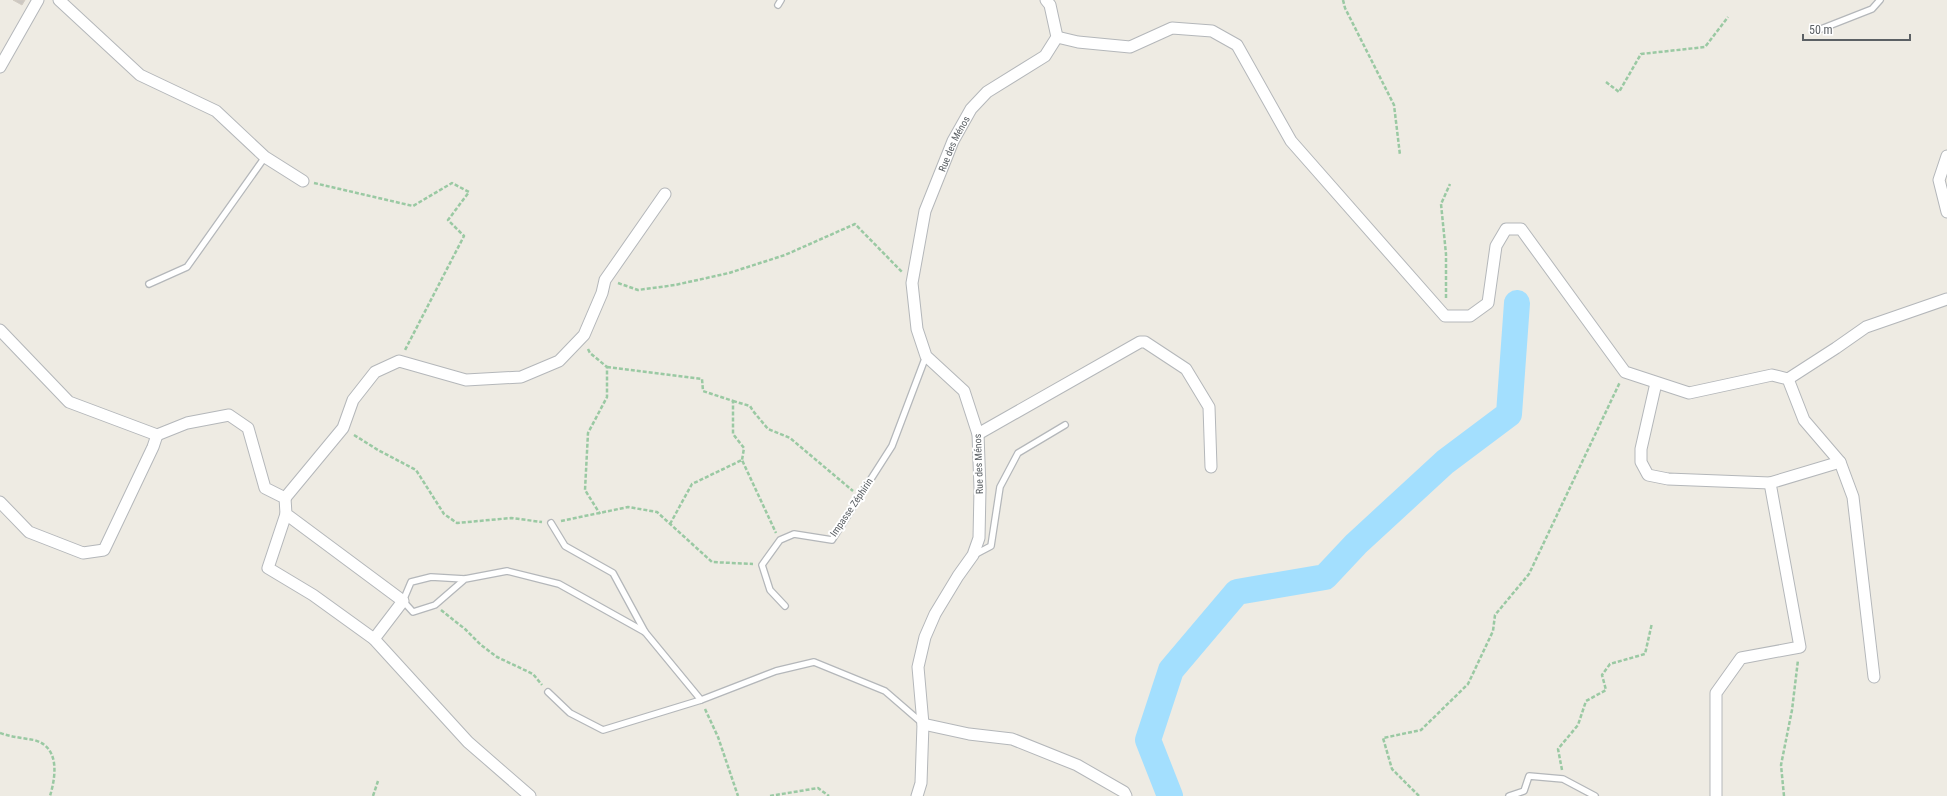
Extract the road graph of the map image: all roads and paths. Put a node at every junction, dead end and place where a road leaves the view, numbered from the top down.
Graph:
1 (38, 0) edge
2 (59, 0) edge
3 (1046, 0) edge
4 (1343, 0) edge
5 (1880, 0) edge
6 (1728, 17) dead end
7 (1821, 29) dead end
8 (1057, 37) junction
9 (0, 67) edge
10 (1606, 82) dead end
11 (1400, 155) dead end
12 (1947, 156) edge
13 (265, 157) junction
14 (304, 181) joint
15 (1450, 184) dead end
16 (665, 194) dead end
17 (1947, 212) edge
18 (605, 280) junction
19 (912, 283) junction
20 (149, 284) dead end
21 (1947, 298) edge
22 (1446, 316) junction
23 (0, 330) edge
24 (584, 335) junction
25 (926, 356) junction
26 (399, 361) junction
27 (606, 367) junction
28 (1625, 372) junction
29 (1788, 379) junction
30 (1656, 383) junction
31 (733, 401) junction
32 (1065, 425) dead end
33 (343, 428) junction
34 (978, 434) junction
35 (157, 435) junction
36 (742, 460) junction
37 (1840, 462) junction
38 (1212, 467) dead end
39 (1770, 484) junction
40 (859, 497) junction
41 (285, 498) junction
42 (0, 502) edge
43 (286, 514) junction
44 (600, 514) junction
45 (551, 523) junction
46 (670, 524) junction
47 (780, 540) junction
48 (973, 555) junction
49 (762, 564) junction
50 (465, 579) junction
51 (403, 601) junction
52 (435, 605) junction
53 (785, 606) dead end
54 (1652, 623) dead end
55 (645, 632) junction
56 (374, 639) junction
57 (1800, 647) junction
58 (1874, 677) dead end
59 (548, 692) joint
60 (701, 700) junction
61 (923, 724) junction
62 (0, 734) edge
63 (1563, 778) junction
64 (378, 780) dead end
65 (50, 796) edge
66 (373, 796) edge
67 (530, 796) edge
68 (738, 796) edge
69 (770, 796) edge
70 (829, 796) edge
71 (917, 796) edge
72 (1126, 796) edge
73 (1419, 796) edge
74 (1509, 796) edge
75 (1595, 796) edge
76 (1716, 796) edge
77 (1784, 796) edge

1 - 9 street
2 - 13 street
3 - 8 street
4 - 11 path
5 - 7 lane
6 - 10 path
8 - 19 street, Rue des Ménos
8 - 22 street
12 - 17 street
13 - 14 street
13 - 20 lane
14 - 26 path
15 - 22 path
16 - 18 street
18 - 19 path
18 - 24 street
19 - 25 street, Rue des Ménos
21 - 29 street
22 - 28 street
23 - 35 street
24 - 26 street
24 - 27 path
25 - 34 street, Rue des Ménos
25 - 40 lane, Impasse Zéphirin
26 - 33 street
27 - 31 path
27 - 44 path
28 - 30 street
28 - 73 path
29 - 30 street
29 - 37 street
30 - 39 street
31 - 36 path
31 - 40 path
32 - 48 lane
33 - 41 street
33 - 45 path
34 - 38 street
34 - 48 street, Rue des Ménos
35 - 41 street
35 - 42 street
36 - 46 path
36 - 47 path
37 - 39 street
37 - 58 street
39 - 57 street
40 - 47 lane, Impasse Zéphirin
41 - 43 street
43 - 51 street
43 - 56 street
44 - 45 path
44 - 46 path
45 - 55 lane
46 - 49 path
47 - 49 lane
48 - 61 street, Rue des Ménos
49 - 53 lane
50 - 51 lane
50 - 52 lane
50 - 55 lane
51 - 52 lane
51 - 56 street
52 - 59 path
54 - 63 path
55 - 60 lane
56 - 67 street
57 - 76 street
57 - 77 path
59 - 60 lane
60 - 61 lane
60 - 68 path
61 - 71 street, Rue des Ménos
61 - 72 street
62 - 65 path
63 - 74 lane
63 - 75 lane
64 - 66 path
69 - 70 path

